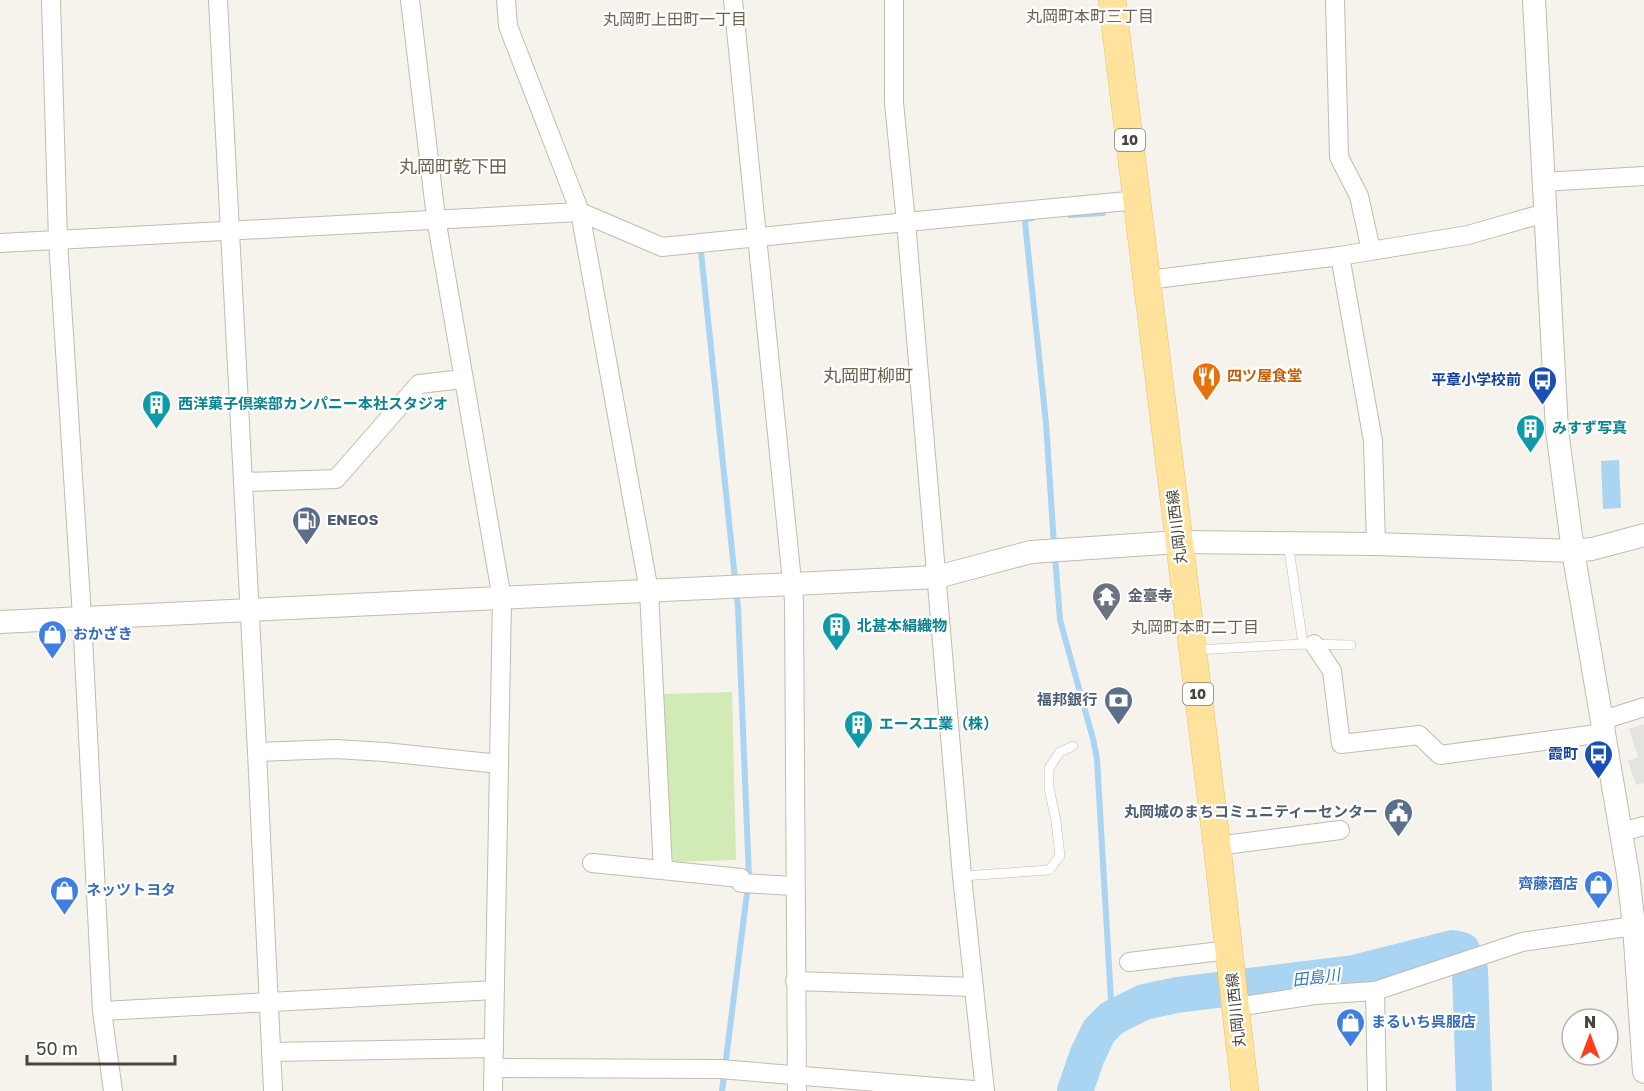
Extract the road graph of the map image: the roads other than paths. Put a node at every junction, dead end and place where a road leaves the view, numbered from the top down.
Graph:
1 (51, 0) edge
2 (218, 0) edge
3 (410, 0) edge
4 (506, 0) edge
5 (733, 0) edge
6 (894, 0) edge
7 (1112, 0) edge
8 (1335, 0) edge
9 (1534, 0) edge
10 (1644, 176) edge
11 (1543, 182) junction
12 (1138, 200) junction
13 (580, 212) junction
14 (1545, 213) junction
15 (436, 218) junction
16 (906, 222) junction
17 (231, 229) junction
18 (756, 237) junction
19 (58, 241) junction
20 (0, 243) edge
21 (1371, 250) junction
22 (1340, 256) junction
23 (1148, 280) junction
24 (462, 380) junction
25 (243, 482) junction
26 (1644, 535) edge
27 (1179, 542) junction
28 (1288, 543) junction
29 (1376, 544) junction
30 (1573, 551) junction
31 (937, 577) junction
32 (791, 585) junction
33 (649, 591) junction
34 (502, 599) junction
35 (250, 610) junction
36 (82, 617) junction
37 (0, 622) edge
38 (1308, 644) junction
39 (1351, 645) dead end
40 (1192, 650) junction
41 (1644, 707) edge
42 (1604, 726) junction
43 (1073, 746) dead end
44 (258, 752) junction
45 (499, 764) junction
46 (1644, 826) edge
47 (1340, 830) dead end
48 (1622, 832) junction
49 (1217, 846) junction
50 (592, 863) dead end
51 (663, 870) junction
52 (962, 876) junction
53 (794, 886) junction
54 (1634, 926) junction
55 (1229, 950) junction
56 (1129, 962) dead end
57 (1641, 980) edge
58 (795, 981) junction
59 (974, 987) junction
60 (495, 990) junction
61 (1375, 991) junction
62 (268, 1002) junction
63 (1236, 1007) junction
64 (102, 1011) junction
65 (494, 1047) junction
66 (271, 1052) junction
67 (494, 1068) junction
68 (1644, 1072) edge
69 (797, 1082) edge
70 (114, 1091) edge
71 (273, 1091) edge
72 (494, 1091) edge
73 (987, 1091) edge
74 (1245, 1091) edge
75 (1377, 1091) edge

1 - 19 street
2 - 17 street
3 - 15 street
4 - 13 street
5 - 18 street
6 - 16 street
7 - 12 main road, 丸岡川西線 / 10
8 - 21 street
9 - 11 street
10 - 11 street
11 - 14 street
12 - 16 street
12 - 23 main road, 丸岡川西線 / 10
13 - 15 street
13 - 18 street
13 - 33 street
14 - 21 street
14 - 30 street
15 - 17 street
15 - 24 street
16 - 18 street
16 - 31 street
17 - 19 street
17 - 25 street
18 - 32 street
19 - 20 street
19 - 36 street
21 - 22 street
22 - 23 street
22 - 29 street
23 - 27 main road, 丸岡川西線 / 10
24 - 25 street
24 - 34 street
25 - 35 street
26 - 30 street
27 - 28 street
27 - 31 street
27 - 40 main road, 丸岡川西線 / 10
28 - 29 street
28 - 38 lane
29 - 30 street
30 - 42 street
31 - 32 street
31 - 52 street
32 - 33 street
32 - 53 street
33 - 34 street
33 - 51 street
34 - 35 street
34 - 45 street
35 - 36 street
35 - 44 street
36 - 37 street
36 - 64 street
38 - 39 lane
38 - 40 lane
38 - 42 street
40 - 49 main road, 丸岡川西線 / 10
41 - 42 street
42 - 48 street
43 - 52 lane
44 - 45 street
44 - 62 street
45 - 60 street
46 - 48 street
47 - 49 street
48 - 54 street
49 - 55 main road, 丸岡川西線 / 10
50 - 51 street
51 - 53 street
52 - 59 street
53 - 58 street
54 - 57 street
54 - 61 street
55 - 56 street
55 - 63 main road, 丸岡川西線 / 10
57 - 68 street
58 - 59 street
58 - 69 street
59 - 73 street
60 - 62 street
60 - 65 street
61 - 63 street
61 - 75 street
62 - 64 street
62 - 66 street
63 - 74 main road, 丸岡川西線 / 10
64 - 70 street
65 - 66 street
65 - 67 street
66 - 71 street
67 - 69 street
67 - 72 street
69 - 73 street

